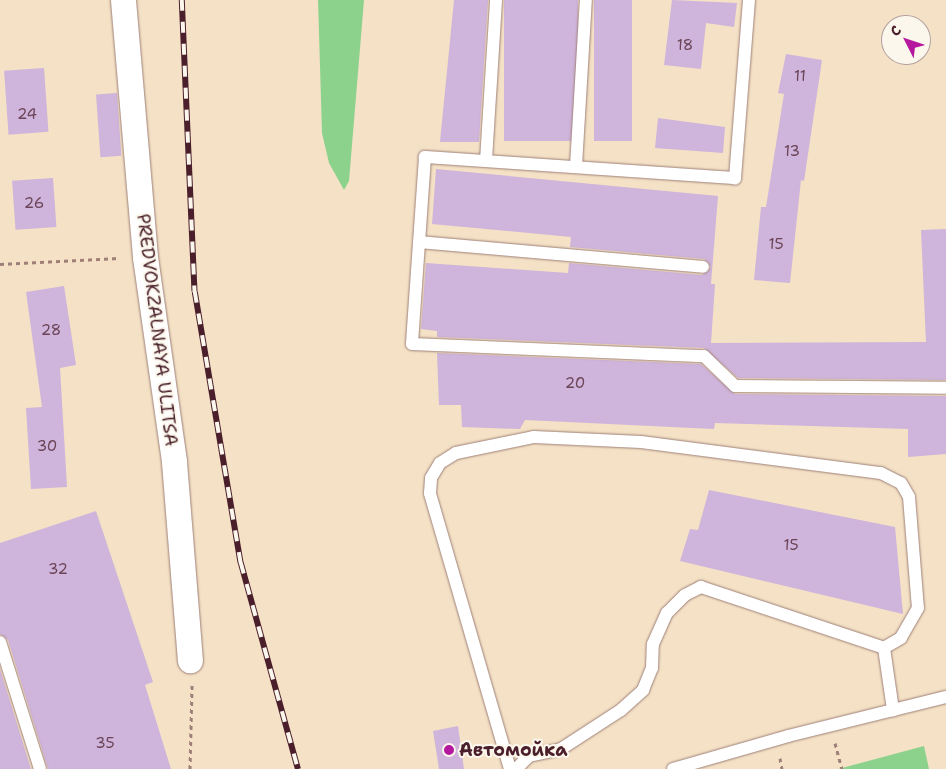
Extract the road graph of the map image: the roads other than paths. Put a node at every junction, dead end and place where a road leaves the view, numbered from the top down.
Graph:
1 (123, 0) edge
2 (496, 0) edge
3 (586, 0) edge
4 (749, 0) edge
5 (486, 160) junction
6 (576, 166) junction
7 (419, 242) junction
8 (703, 267) dead end
9 (946, 388) edge
10 (0, 642) edge
11 (884, 648) junction
12 (190, 660) road end
13 (946, 697) edge
14 (893, 710) junction
15 (40, 769) edge
16 (510, 769) edge
17 (516, 769) edge
18 (673, 769) edge

1 - 12 street, PREDVOKZALNAYA ULITSA
2 - 5 lane
3 - 6 lane
4 - 6 lane
5 - 6 lane
5 - 7 lane
7 - 8 lane
7 - 9 lane
10 - 15 lane
11 - 14 lane
11 - 16 lane
11 - 17 lane
13 - 14 lane
14 - 18 lane

